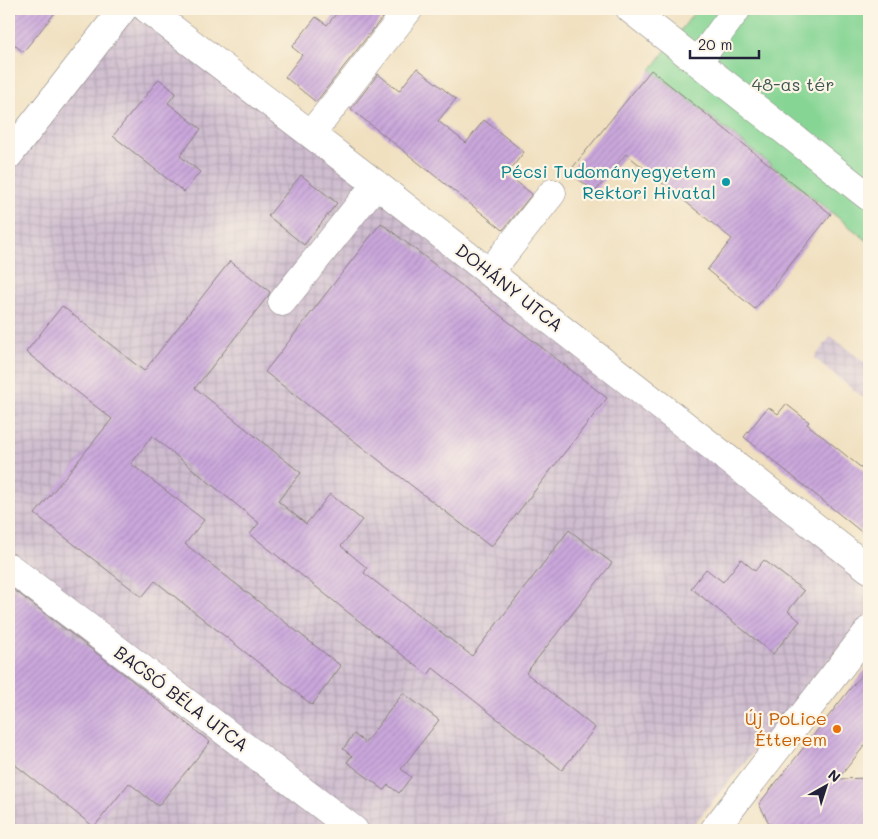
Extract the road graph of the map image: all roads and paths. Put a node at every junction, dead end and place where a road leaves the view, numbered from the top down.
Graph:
1 (123, 9) edge
2 (147, 9) edge
3 (409, 9) edge
4 (630, 9) edge
5 (737, 9) edge
6 (698, 62) junction
7 (311, 134) junction
8 (9, 155) edge
9 (376, 184) junction
10 (552, 193) dead end
11 (869, 197) edge
12 (489, 273) junction
13 (282, 302) dead end
14 (9, 567) edge
15 (869, 569) edge
16 (869, 630) edge
17 (354, 830) edge
18 (714, 830) edge

1 - 8 street
2 - 7 street, DOHÁNY UTCA
3 - 7 street
4 - 6 street
5 - 6 street
6 - 11 street
7 - 9 street, DOHÁNY UTCA
9 - 12 street, DOHÁNY UTCA
9 - 13 street
10 - 12 street
12 - 15 street, DOHÁNY UTCA
14 - 17 street, BACSÓ BÉLA UTCA
16 - 18 street

